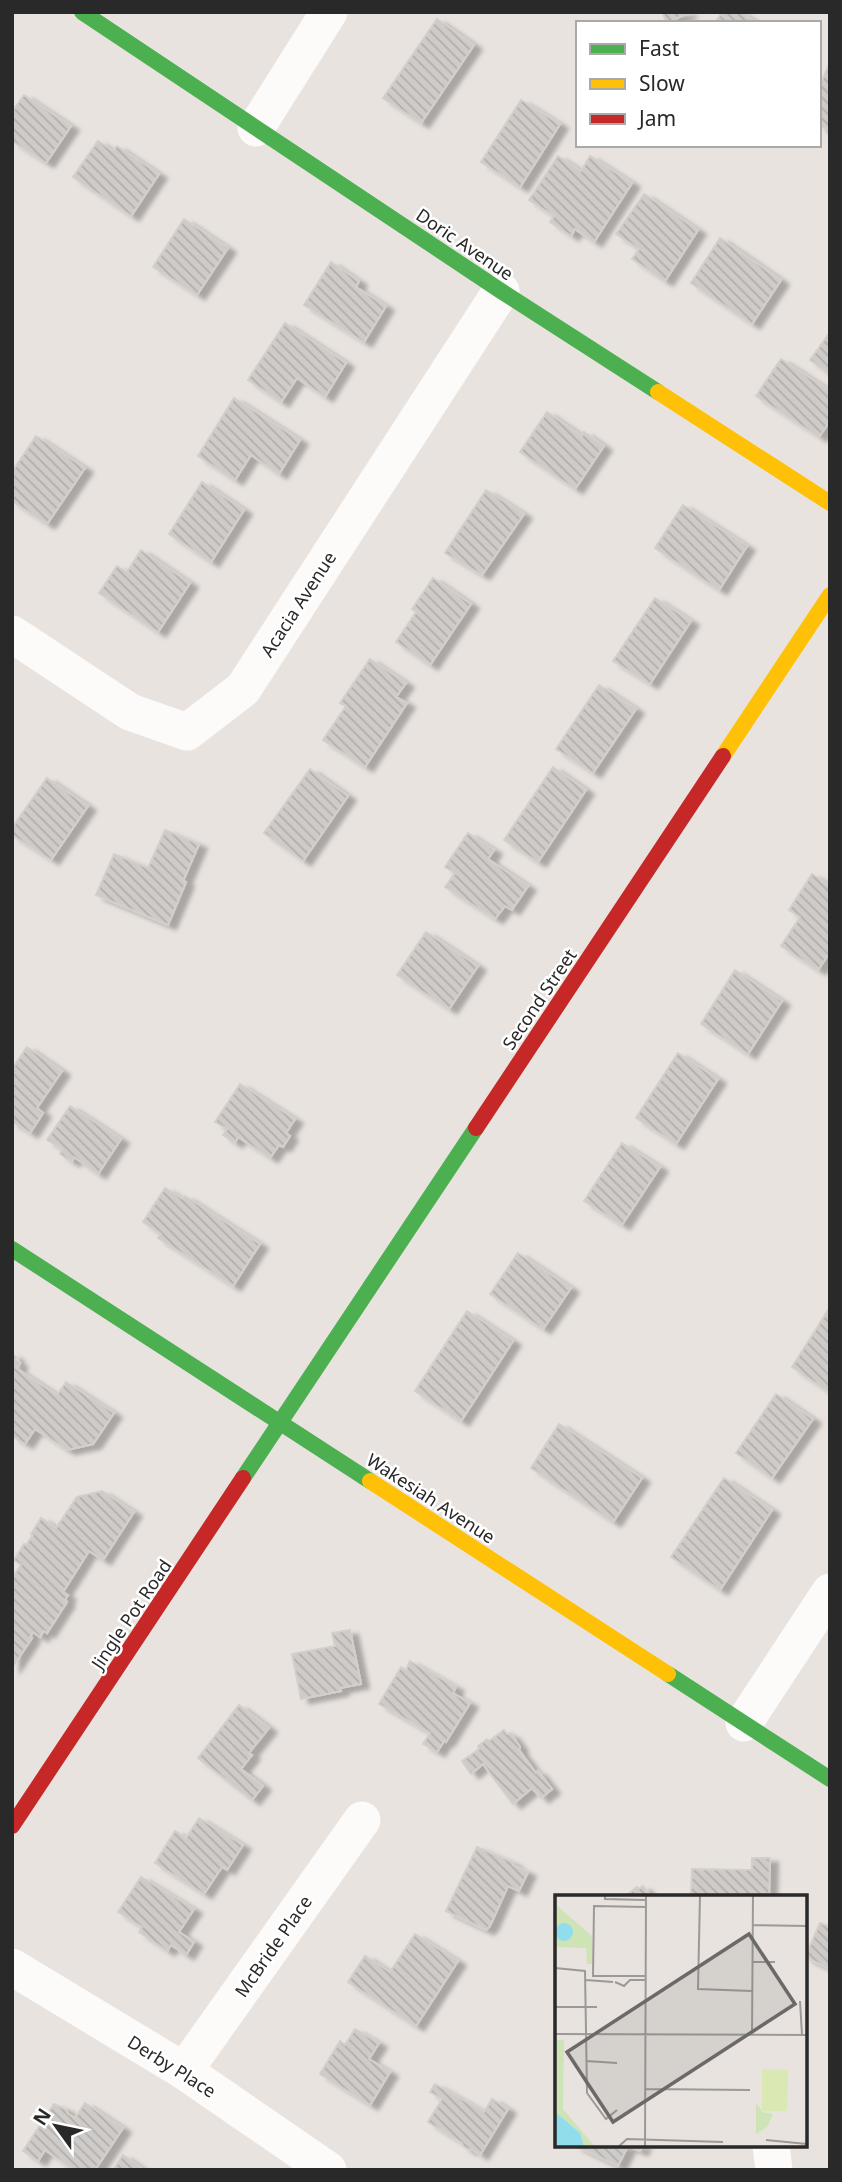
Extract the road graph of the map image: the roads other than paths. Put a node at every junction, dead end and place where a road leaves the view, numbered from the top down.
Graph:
1 (82, 12) edge
2 (329, 12) edge
3 (256, 128) junction
4 (500, 291) junction
5 (830, 502) edge
6 (830, 596) edge
7 (12, 634) edge
8 (12, 1249) edge
9 (281, 1424) junction
10 (830, 1592) edge
11 (744, 1723) junction
12 (830, 1779) edge
13 (362, 1820) dead end
14 (12, 1826) edge
15 (12, 1967) edge
16 (184, 2071) junction
17 (771, 2147) edge
18 (328, 2170) edge
19 (774, 2170) edge

1 - 3 street, Doric Avenue
2 - 3 street
3 - 4 street, Doric Avenue
4 - 5 street, Doric Avenue
4 - 7 street, Acacia Avenue
6 - 9 street, Second Street
8 - 9 street, Wakesiah Avenue
9 - 11 street, Wakesiah Avenue
9 - 14 street, Jingle Pot Road
10 - 11 street
11 - 12 street, Wakesiah Avenue
13 - 16 street, McBride Place
15 - 16 street, Derby Place
16 - 18 street, Derby Place
17 - 19 street

